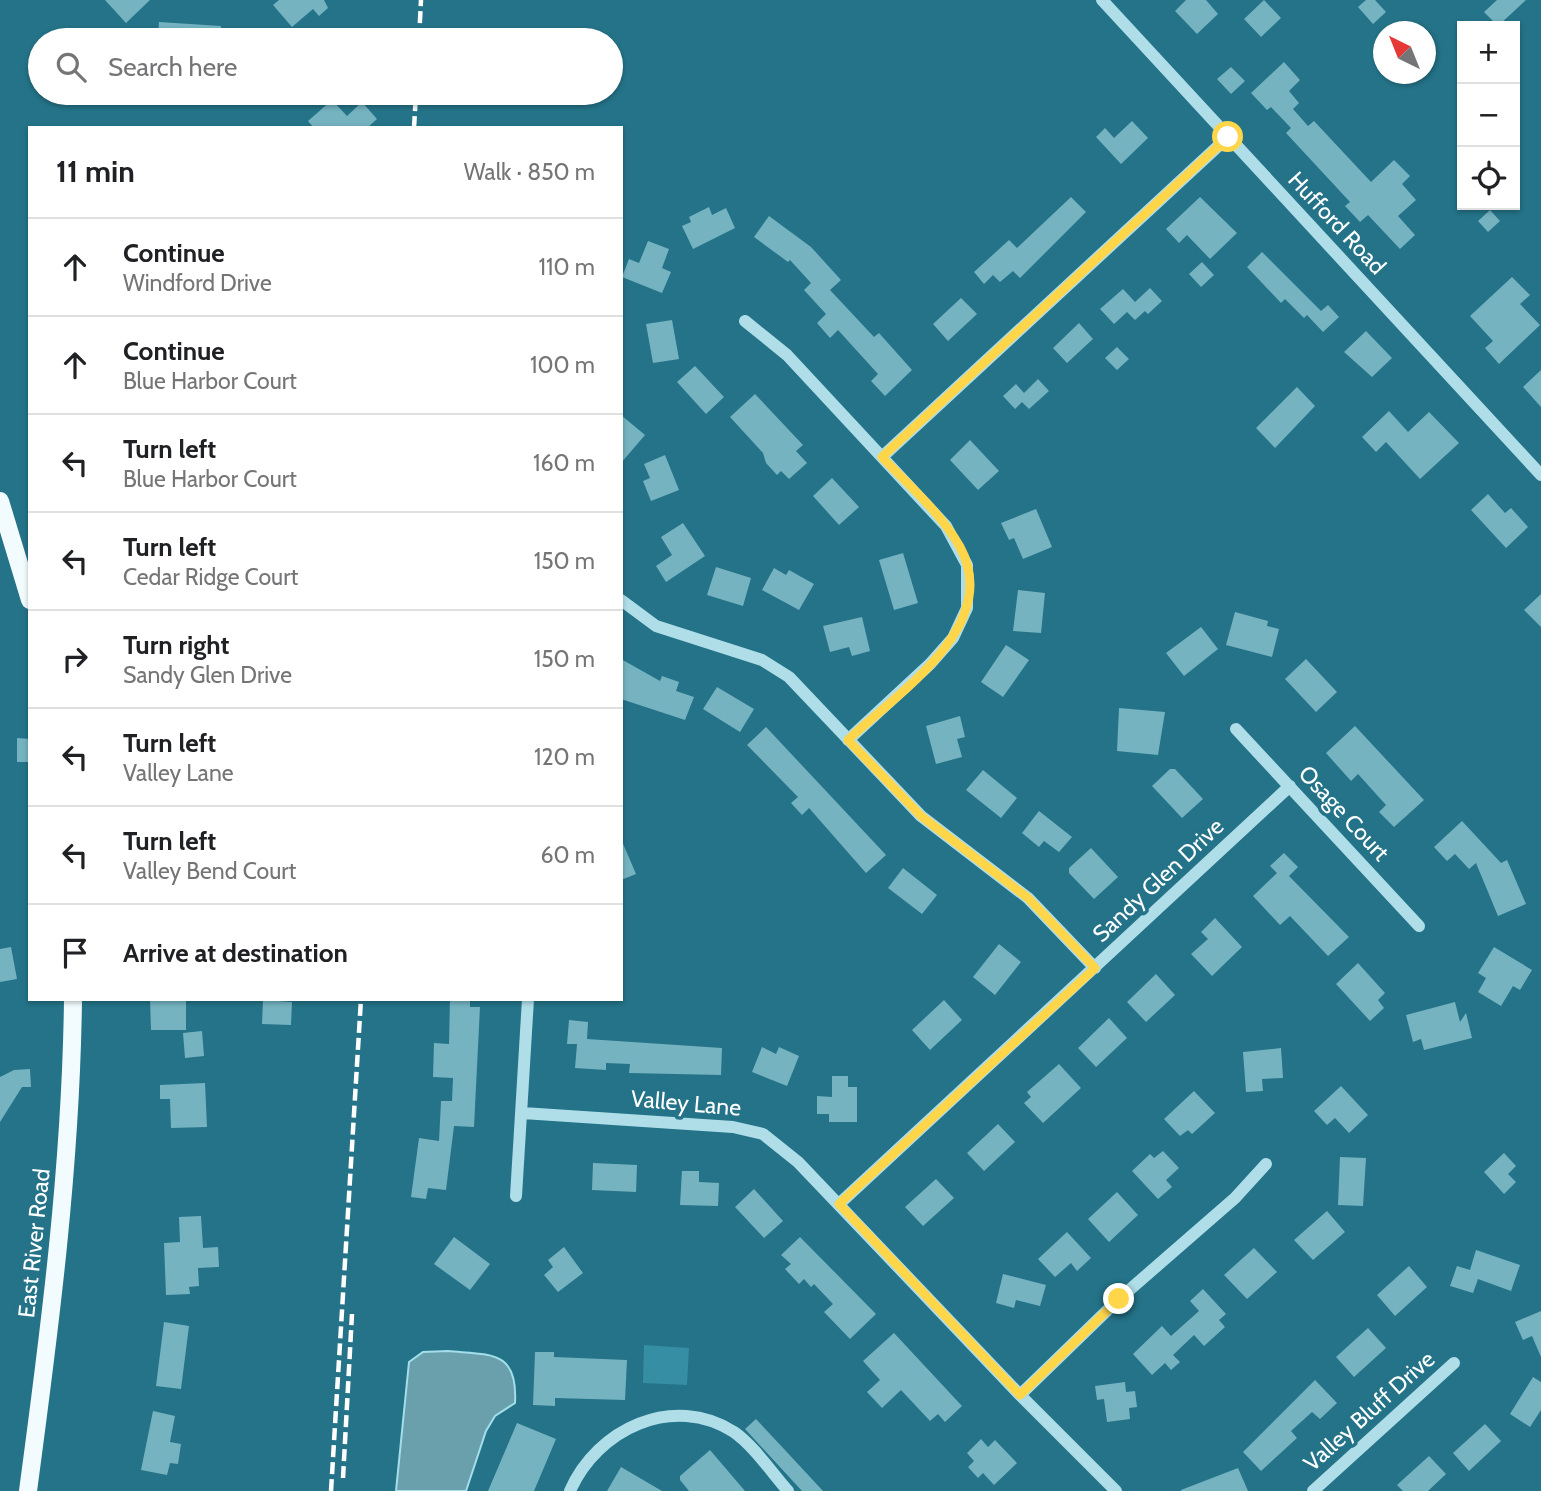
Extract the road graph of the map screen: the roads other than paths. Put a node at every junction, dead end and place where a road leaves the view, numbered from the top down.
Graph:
1 (1102, 0) edge
2 (1228, 137) junction
3 (745, 321) dead end
4 (882, 457) junction
5 (1541, 475) edge
6 (0, 501) edge
7 (28, 593) edge
8 (623, 601) edge
9 (1236, 729) dead end
10 (848, 740) junction
11 (1290, 786) junction
12 (1419, 926) dead end
13 (1095, 968) junction
14 (73, 1001) edge
15 (528, 1001) edge
16 (523, 1113) junction
17 (1266, 1164) dead end
18 (516, 1196) dead end
19 (839, 1204) junction
20 (1454, 1363) dead end
21 (1020, 1395) junction
22 (28, 1491) edge
23 (570, 1491) edge
24 (788, 1491) edge
25 (1116, 1491) edge
26 (1313, 1491) edge

1 - 2 street, Hufford Road
2 - 4 street
2 - 5 street, Hufford Road
3 - 4 street
4 - 10 street
6 - 7 main road
8 - 10 street
9 - 11 street, Osage Court
10 - 13 street
11 - 12 street, Osage Court
11 - 13 street, Sandy Glen Drive
13 - 19 street, Sandy Glen Drive
14 - 22 main road, East River Road
15 - 16 street
16 - 18 street
16 - 19 street, Valley Lane
17 - 21 street
19 - 21 street, Valley Lane
20 - 26 street, Valley Bluff Drive
21 - 25 street, Valley Lane
23 - 24 street

